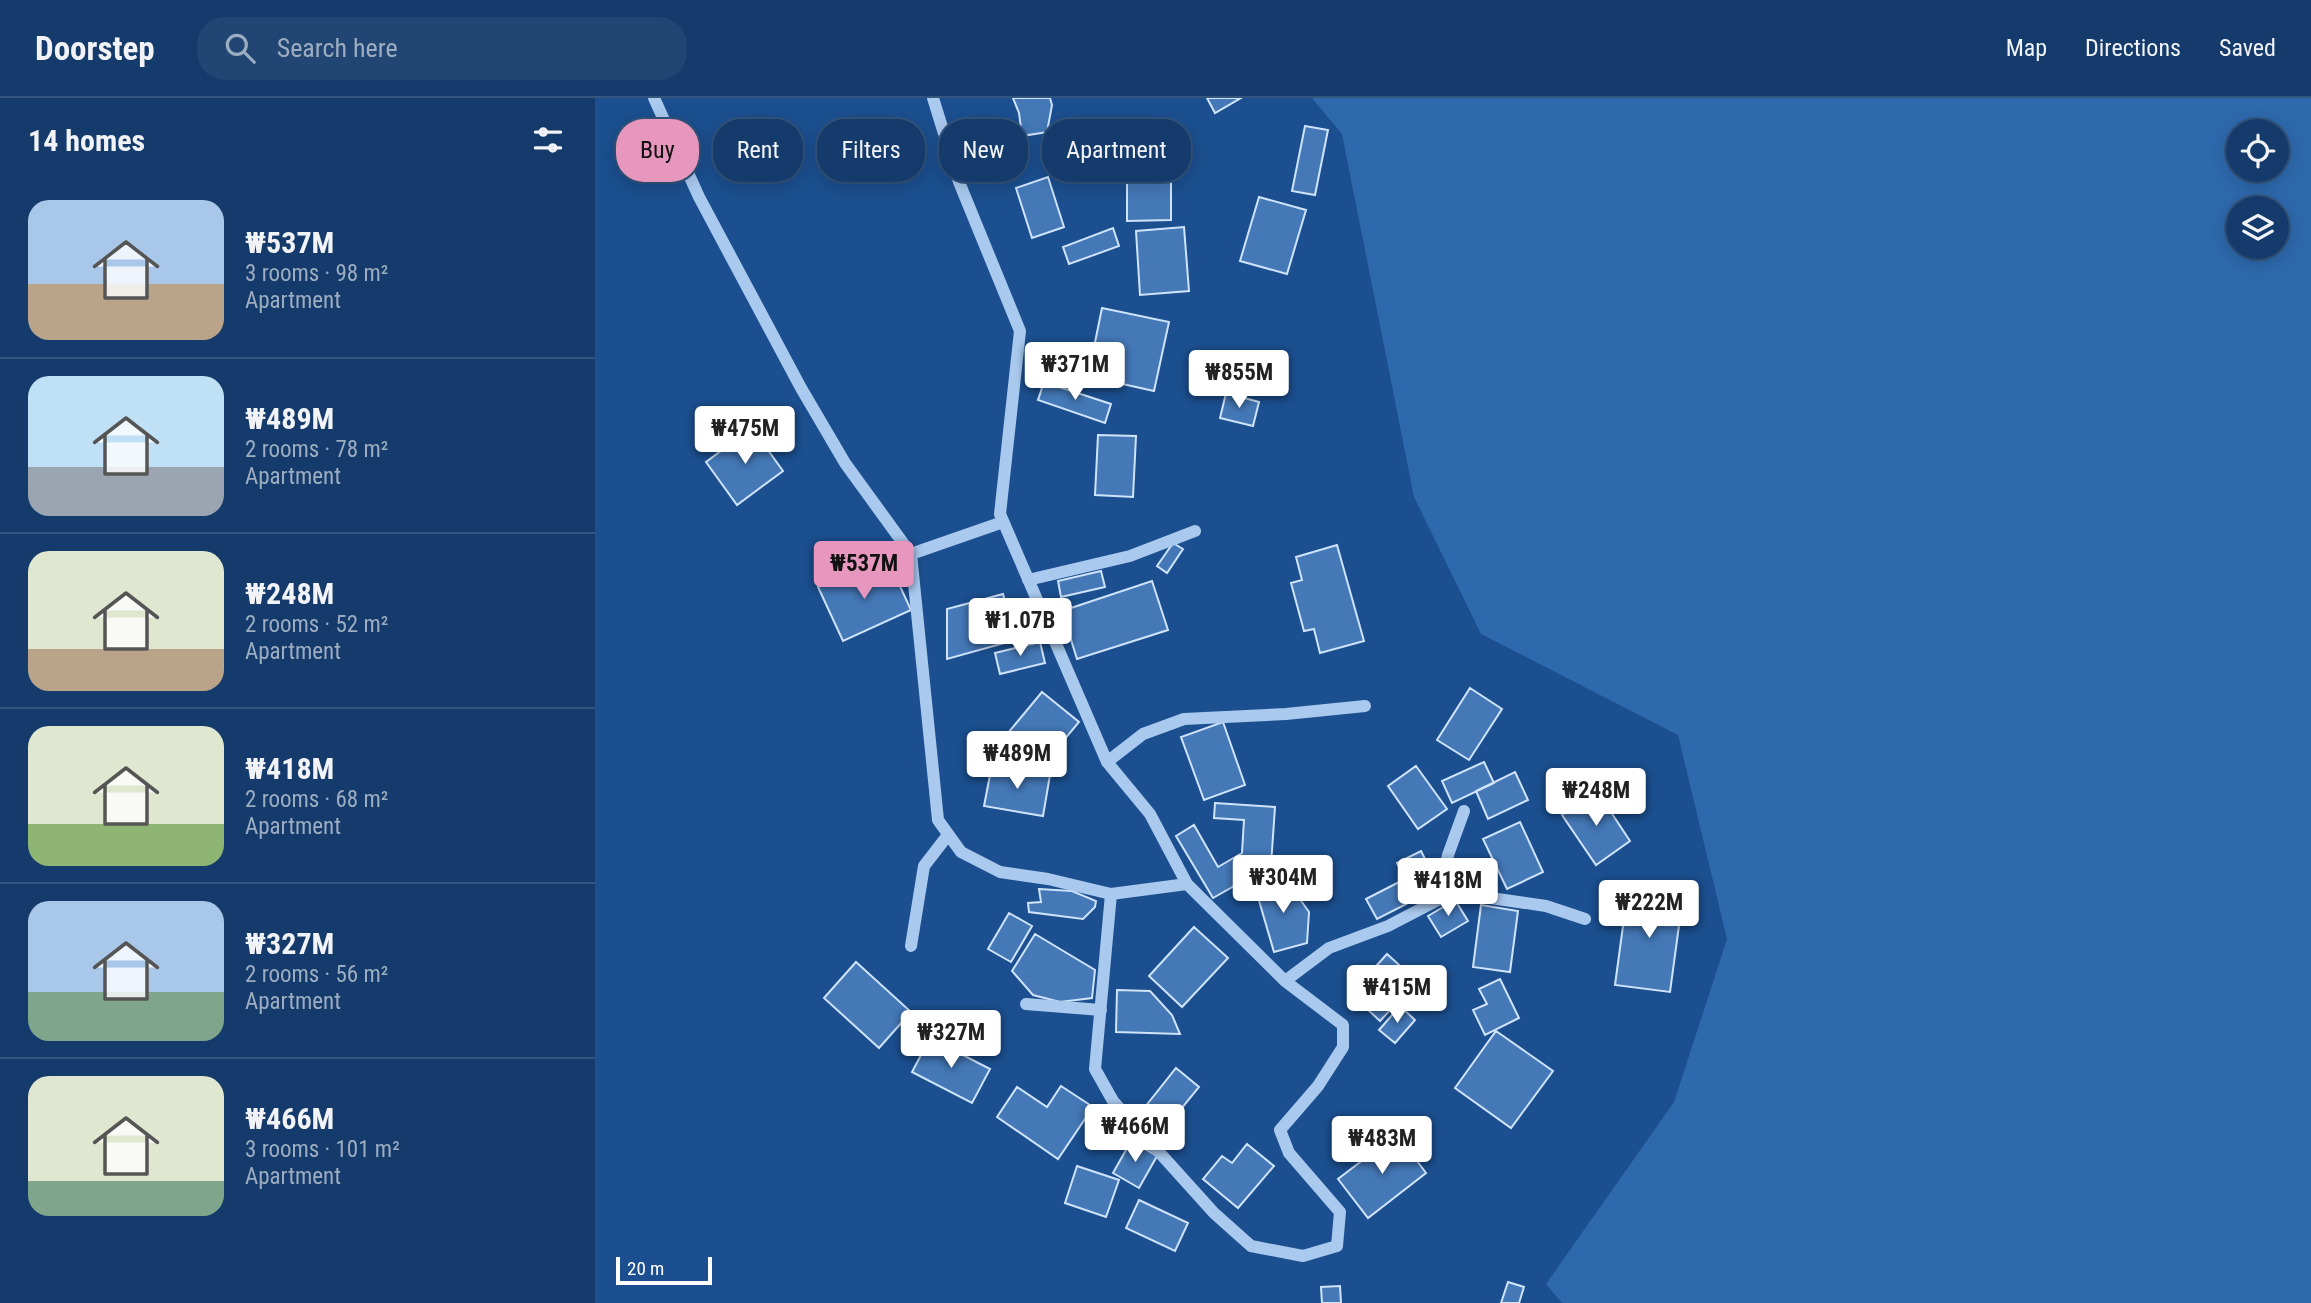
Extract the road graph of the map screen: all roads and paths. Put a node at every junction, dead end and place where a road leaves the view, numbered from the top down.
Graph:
1 (654, 98) edge
2 (933, 98) edge
3 (1003, 522) junction
4 (1195, 531) dead end
5 (911, 554) junction
6 (1028, 580) junction
7 (1366, 706) dead end
8 (1107, 762) junction
9 (1464, 811) dead end
10 (948, 835) junction
11 (1187, 884) junction
12 (1111, 894) junction
13 (1438, 900) junction
14 (1585, 919) dead end
15 (911, 946) dead end
16 (1285, 981) junction
17 (1026, 1004) dead end
18 (1101, 1010) junction

1 - 5 street
2 - 3 street
3 - 5 street
3 - 6 street
4 - 6 street
5 - 10 street
6 - 8 street
7 - 8 street
8 - 11 street
9 - 13 street
10 - 12 street
10 - 15 street
11 - 12 street
11 - 16 street
12 - 18 street
13 - 14 street
13 - 16 street
16 - 18 street
17 - 18 street

